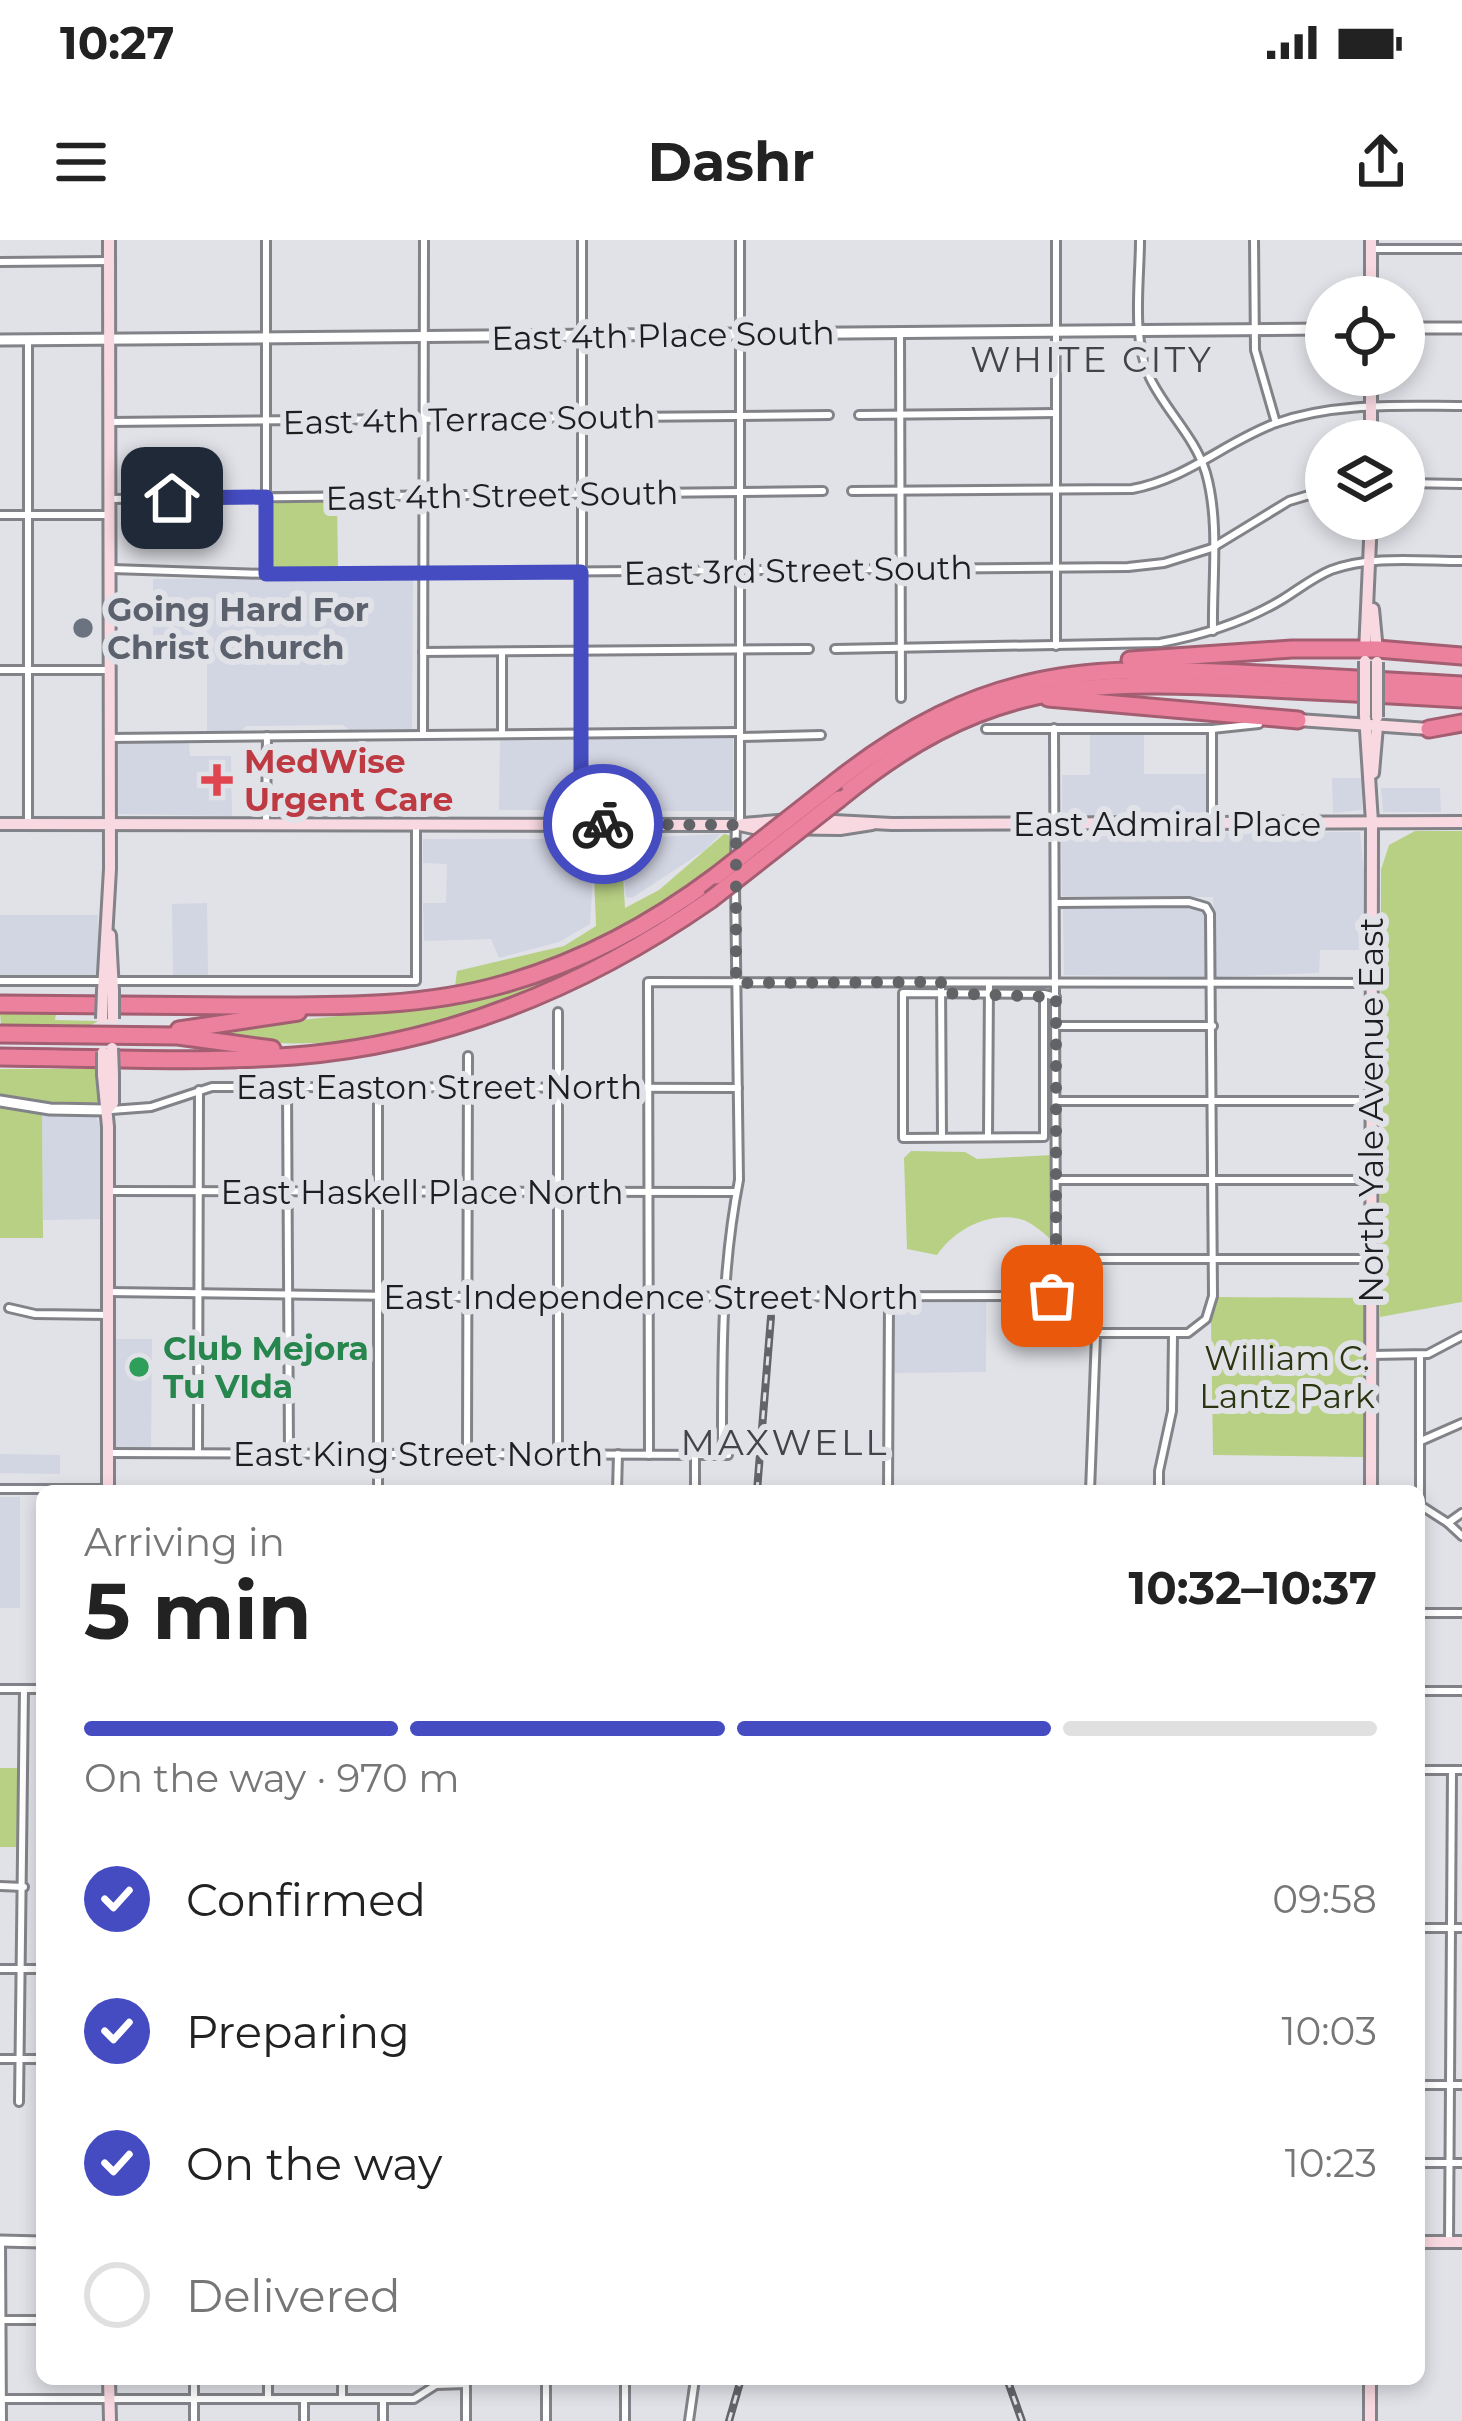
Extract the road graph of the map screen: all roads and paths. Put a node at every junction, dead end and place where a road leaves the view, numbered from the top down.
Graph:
1 (109, 240) edge
2 (266, 240) edge
3 (424, 240) edge
4 (582, 240) edge
5 (740, 240) edge
6 (1056, 240) edge
7 (1140, 240) edge
8 (1254, 240) edge
9 (1371, 244) edge
10 (1462, 249) edge
11 (109, 261) junction
12 (0, 262) edge
13 (1371, 276) edge
14 (1425, 328) edge
15 (1462, 328) edge
16 (1305, 329) edge
17 (1254, 330) junction
18 (1056, 331) junction
19 (1140, 331) junction
20 (900, 333) junction
21 (740, 334) junction
22 (582, 336) junction
23 (424, 337) junction
24 (266, 338) junction
25 (0, 340) edge
26 (28, 340) junction
27 (109, 340) junction
28 (1370, 396) edge
29 (1462, 406) edge
30 (1370, 407) junction
31 (1056, 413) junction
32 (829, 415) dead end
33 (859, 415) dead end
34 (900, 415) junction
35 (740, 416) junction
36 (581, 418) junction
37 (424, 419) junction
38 (1370, 420) edge
39 (266, 421) junction
40 (109, 422) junction
41 (1276, 423) junction
42 (1202, 463) junction
43 (1425, 483) edge
44 (1462, 484) edge
45 (1056, 490) junction
46 (823, 491) dead end
47 (852, 491) dead end
48 (900, 491) junction
49 (740, 492) junction
50 (582, 494) junction
51 (424, 496) junction
52 (1305, 496) edge
53 (266, 497) junction
54 (109, 499) junction
55 (0, 515) edge
56 (28, 515) junction
57 (109, 515) junction
58 (1371, 540) edge
59 (1212, 548) junction
60 (1462, 560) edge
61 (1371, 563) junction
62 (1056, 568) junction
63 (109, 569) junction
64 (900, 570) junction
65 (740, 571) junction
66 (424, 572) junction
67 (581, 572) junction
68 (266, 574) junction
69 (1213, 631) junction
70 (1056, 646) junction
71 (900, 648) junction
72 (809, 649) dead end
73 (835, 649) dead end
74 (740, 650) junction
75 (581, 651) junction
76 (423, 652) junction
77 (502, 652) junction
78 (1371, 655) junction
79 (1462, 656) edge
80 (0, 670) edge
81 (28, 670) junction
82 (109, 670) junction
83 (1069, 674) junction
84 (1462, 685) edge
85 (1027, 697) junction
86 (901, 698) dead end
87 (1462, 699) edge
88 (1298, 720) junction
89 (1371, 722) junction
90 (1462, 727) edge
91 (1054, 728) junction
92 (986, 729) dead end
93 (1212, 729) junction
94 (1429, 730) joint
95 (502, 734) junction
96 (581, 734) junction
97 (423, 735) junction
98 (740, 735) junction
99 (821, 735) dead end
100 (267, 736) junction
101 (109, 738) junction
102 (838, 790) junction
103 (1372, 822) junction
104 (1462, 822) edge
105 (0, 824) edge
106 (28, 824) junction
107 (110, 824) junction
108 (266, 824) junction
109 (416, 824) junction
110 (581, 824) junction
111 (738, 825) junction
112 (1055, 825) junction
113 (1212, 825) junction
114 (1056, 903) junction
115 (0, 981) edge
116 (941, 982) junction
117 (736, 983) junction
118 (989, 983) junction
119 (1056, 983) junction
120 (1212, 983) junction
121 (1372, 983) junction
122 (108, 986) junction
123 (941, 993) junction
124 (989, 994) junction
125 (1044, 994) junction
126 (1056, 997) junction
127 (0, 1004) edge
128 (324, 1006) junction
129 (558, 1012) dead end
130 (1056, 1026) junction
131 (1213, 1026) junction
132 (0, 1030) edge
133 (108, 1034) junction
134 (347, 1050) junction
135 (468, 1056) dead end
136 (0, 1057) edge
137 (287, 1087) junction
138 (378, 1087) junction
139 (468, 1087) junction
140 (558, 1087) junction
141 (648, 1088) junction
142 (739, 1088) junction
143 (199, 1090) junction
144 (0, 1101) edge
145 (1056, 1101) junction
146 (1214, 1102) junction
147 (1372, 1102) junction
148 (107, 1110) junction
149 (942, 1137) junction
150 (988, 1137) junction
151 (1056, 1180) junction
152 (1213, 1180) junction
153 (1371, 1180) junction
154 (108, 1191) junction
155 (197, 1192) junction
156 (288, 1192) junction
157 (378, 1192) junction
158 (468, 1192) junction
159 (558, 1192) junction
160 (648, 1192) junction
161 (735, 1192) junction
162 (1056, 1258) junction
163 (1213, 1258) junction
164 (1371, 1259) junction
165 (108, 1292) junction
166 (198, 1296) junction
167 (288, 1296) junction
168 (1052, 1296) junction
169 (378, 1297) junction
170 (558, 1297) junction
171 (649, 1297) junction
172 (722, 1297) junction
173 (467, 1298) junction
174 (889, 1298) junction
175 (9, 1308) dead end
176 (108, 1315) junction
177 (1096, 1335) junction
178 (1173, 1335) junction
179 (1462, 1336) edge
180 (1371, 1355) junction
181 (1420, 1355) junction
182 (1462, 1424) edge
183 (1420, 1442) junction
184 (109, 1453) junction
185 (199, 1454) junction
186 (289, 1454) junction
187 (378, 1454) junction
188 (467, 1454) junction
189 (558, 1454) junction
190 (618, 1454) junction
191 (649, 1454) junction
192 (695, 1455) junction
193 (109, 1485) edge
194 (378, 1485) edge
195 (617, 1485) edge
196 (695, 1485) edge
197 (888, 1485) edge
198 (1090, 1485) edge
199 (1159, 1485) edge
200 (1371, 1485) edge
201 (1419, 1485) edge
202 (0, 1490) edge
203 (36, 1490) edge
204 (1425, 1508) edge
205 (1462, 1513) edge
206 (1448, 1523) junction
207 (1462, 1536) edge
208 (1425, 1613) edge
209 (1462, 1613) edge
210 (0, 1689) edge
211 (24, 1689) junction
212 (36, 1689) edge
213 (1425, 1691) edge
214 (1462, 1691) edge
215 (1425, 1770) edge
216 (1452, 1770) junction
217 (1462, 1770) edge
218 (0, 1886) edge
219 (25, 1887) junction
220 (1425, 1928) edge
221 (1452, 1928) junction
222 (1462, 1928) edge
223 (0, 1969) edge
224 (21, 1969) junction
225 (36, 1969) edge
226 (0, 2059) edge
227 (21, 2059) junction
228 (36, 2059) edge
229 (1425, 2085) edge
230 (1450, 2085) junction
231 (1462, 2085) edge
232 (19, 2102) dead end
233 (1425, 2163) edge
234 (1449, 2163) junction
235 (1462, 2163) edge
236 (1, 2241) edge
237 (36, 2242) edge
238 (1455, 2242) edge
239 (2, 2320) edge
240 (36, 2320) edge
241 (110, 2385) edge
242 (194, 2385) edge
243 (268, 2385) edge
244 (342, 2385) edge
245 (435, 2385) edge
246 (466, 2385) edge
247 (546, 2385) edge
248 (625, 2385) edge
249 (694, 2385) edge
250 (1370, 2385) edge
251 (1, 2399) edge
252 (110, 2399) junction
253 (268, 2399) junction
254 (304, 2399) junction
255 (342, 2399) junction
256 (194, 2400) junction
257 (383, 2400) junction
258 (2, 2421) edge
259 (110, 2421) edge
260 (194, 2421) edge
261 (304, 2421) edge
262 (383, 2421) edge
263 (466, 2421) edge
264 (546, 2421) edge
265 (625, 2421) edge
266 (689, 2421) edge
267 (1370, 2421) edge

1 - 11 main road
2 - 24 street
3 - 23 street
4 - 22 street
5 - 21 street
6 - 18 street
7 - 19 street
8 - 17 street
9 - 10 street
9 - 13 main road
11 - 12 street
11 - 27 main road
14 - 15 street
16 - 17 street, East 4th Place South
17 - 19 street, East 4th Place South
17 - 41 street
18 - 19 street, East 4th Place South
18 - 20 street, East 4th Place South
18 - 31 street
19 - 42 street
20 - 21 street, East 4th Place South
20 - 34 street
21 - 22 street, East 4th Place South
21 - 35 street
22 - 23 street, East 4th Place South
22 - 36 street
23 - 24 street, East 4th Place South
23 - 37 street
24 - 27 street, East 4th Place South
24 - 39 street
25 - 26 street, East 4th Place South
26 - 27 street, East 4th Place South
26 - 56 street
27 - 40 main road
28 - 30 main road
29 - 30 street
30 - 38 main road
30 - 41 street
31 - 34 street
31 - 45 street
32 - 35 street, East 4th Terrace South
33 - 34 street
34 - 48 street
35 - 36 street, East 4th Terrace South
35 - 49 street
36 - 37 street, East 4th Terrace South
36 - 50 street
37 - 39 street, East 4th Terrace South
37 - 51 street
39 - 40 street, East 4th Terrace South
39 - 53 street
40 - 54 main road
41 - 42 street
42 - 45 street
42 - 59 street
43 - 44 street
45 - 48 street
45 - 62 street
46 - 49 street, East 4th Street South
47 - 48 street
48 - 64 street
49 - 50 street, East 4th Street South
49 - 65 street
50 - 51 street, East 4th Street South
50 - 67 street
51 - 53 street, East 4th Street South
51 - 66 street
52 - 59 street, East 3rd Street South
53 - 54 street, East 4th Street South
53 - 68 street
54 - 57 main road
55 - 56 street
56 - 57 street
56 - 81 street
57 - 63 main road
58 - 61 main road, North Yale Avenue East
59 - 62 street, East 3rd Street South
59 - 69 street
60 - 61 street
61 - 69 street
61 - 78 main road, North Yale Avenue East
62 - 64 street, East 3rd Street South
62 - 70 street
63 - 68 street, East 3rd Street South
63 - 82 main road
64 - 65 street, East 3rd Street South
64 - 71 street
65 - 67 street, East 3rd Street South
65 - 74 street
66 - 67 street, East 3rd Street South
66 - 68 street, East 3rd Street South
66 - 76 street
67 - 75 street
69 - 70 street
70 - 71 street
71 - 73 street
71 - 86 street
72 - 74 street
74 - 75 street
74 - 98 street
75 - 77 street
75 - 96 street
76 - 77 street
76 - 97 street
77 - 95 street
78 - 79 highway
78 - 83 highway
78 - 89 main road, North Yale Avenue East, bridge
80 - 81 street
81 - 82 street
81 - 106 street
82 - 101 main road
83 - 84 highway
83 - 102 highway
85 - 87 highway
85 - 88 highway
85 - 102 highway
88 - 89 main road
88 - 93 street
89 - 94 main road
89 - 103 main road, North Yale Avenue East
90 - 94 highway
91 - 92 street
91 - 93 street
91 - 112 street
93 - 113 street
95 - 96 street
95 - 97 street
96 - 98 street
96 - 110 street
97 - 100 street
98 - 99 street
98 - 111 street
100 - 101 street
100 - 108 street
101 - 107 main road
102 - 128 highway, bridge
102 - 134 highway, bridge
103 - 104 main road, East Admiral Place
103 - 113 main road, East Admiral Place
103 - 121 main road, North Yale Avenue East
105 - 106 main road
106 - 107 main road
107 - 108 main road
107 - 122 main road
108 - 109 main road
109 - 110 main road
109 - 122 street
110 - 111 main road
111 - 112 main road, East Admiral Place
111 - 117 street
112 - 113 main road, East Admiral Place
112 - 114 street
114 - 119 street
114 - 120 street
115 - 122 street
116 - 117 street
116 - 118 street
116 - 123 street
117 - 141 street
117 - 142 street
118 - 119 street
118 - 124 street
119 - 120 street
119 - 126 street
120 - 121 street
120 - 131 street
121 - 147 main road, North Yale Avenue East
122 - 133 main road, bridge
123 - 124 street
123 - 149 street
123 - 149 street
124 - 125 street
124 - 150 street
125 - 126 street
125 - 150 street
126 - 130 street
127 - 128 highway
128 - 133 highway
129 - 140 street
130 - 131 street
130 - 145 street
131 - 146 street
132 - 133 highway
133 - 134 highway
133 - 148 main road, bridge
134 - 136 highway
135 - 139 street
137 - 138 street, East Easton Street North
137 - 143 street, East Easton Street North
137 - 156 street
138 - 139 street, East Easton Street North
138 - 157 street
139 - 140 street, East Easton Street North
139 - 158 street
140 - 141 street, East Easton Street North
140 - 159 street
141 - 142 street, East Easton Street North
141 - 160 street
142 - 161 street
143 - 148 street, East Easton Street North
143 - 155 street
144 - 148 street, East Easton Street North
145 - 146 street
145 - 151 street
146 - 147 street
146 - 152 street
147 - 153 main road, North Yale Avenue East
148 - 154 main road
149 - 150 street
151 - 152 street
151 - 162 street
152 - 153 street
152 - 163 street
153 - 164 main road, North Yale Avenue East
154 - 155 street, East Haskell Place North
154 - 165 main road
155 - 156 street, East Haskell Place North
155 - 166 street
156 - 157 street, East Haskell Place North
156 - 167 street
157 - 158 street, East Haskell Place North
157 - 169 street
158 - 159 street, East Haskell Place North
158 - 173 street
159 - 160 street, East Haskell Place North
159 - 170 street
160 - 161 street, East Haskell Place North
160 - 171 street
161 - 172 street
162 - 163 street
162 - 168 street
163 - 164 street
163 - 178 street
164 - 180 main road, North Yale Avenue East
165 - 166 street, East Independence Street North
165 - 176 main road
166 - 167 street, East Independence Street North
166 - 185 street
167 - 169 street, East Independence Street North
167 - 186 street
168 - 174 street, East Independence Street North
168 - 177 street
169 - 173 street, East Independence Street North
169 - 187 street
170 - 171 street, East Independence Street North
170 - 173 street, East Independence Street North
170 - 189 street
171 - 172 street, East Independence Street North
171 - 191 street
172 - 174 street, East Independence Street North
172 - 192 street, East King Street North
173 - 188 street
174 - 197 street
175 - 176 street
176 - 184 main road
177 - 178 street
177 - 198 street
178 - 199 street
179 - 181 street
180 - 181 street
180 - 200 main road, North Yale Avenue East
181 - 183 street
182 - 183 street
183 - 201 street
184 - 185 street, East King Street North
184 - 193 main road
185 - 186 street, East King Street North
186 - 187 street, East King Street North
187 - 188 street, East King Street North
187 - 194 street
188 - 189 street, East King Street North
189 - 190 street, East King Street North
190 - 191 street, East King Street North
190 - 195 street
191 - 192 street, East King Street North
192 - 196 street
202 - 203 street
204 - 206 street
205 - 206 street
206 - 207 street
208 - 209 street
210 - 211 street
211 - 212 street
211 - 219 street
213 - 214 street
215 - 216 street
216 - 217 street
216 - 221 street
218 - 219 street
219 - 224 street
220 - 221 street
221 - 222 street
221 - 230 street
223 - 224 street
224 - 225 street
224 - 227 street
226 - 227 street
227 - 228 street
227 - 232 street
229 - 230 street
230 - 231 street
230 - 234 street
233 - 234 street
234 - 235 street
234 - 238 street
236 - 237 street
236 - 239 street
239 - 240 street
239 - 251 street
241 - 252 main road
242 - 256 street
243 - 253 street
244 - 255 street
245 - 257 street
246 - 263 street
247 - 264 street
248 - 265 street
249 - 266 street
250 - 267 main road
251 - 252 street
251 - 258 street
252 - 256 street
252 - 259 main road
253 - 254 street
253 - 256 street
254 - 255 street
254 - 261 street
255 - 257 street
256 - 260 street
257 - 262 street

